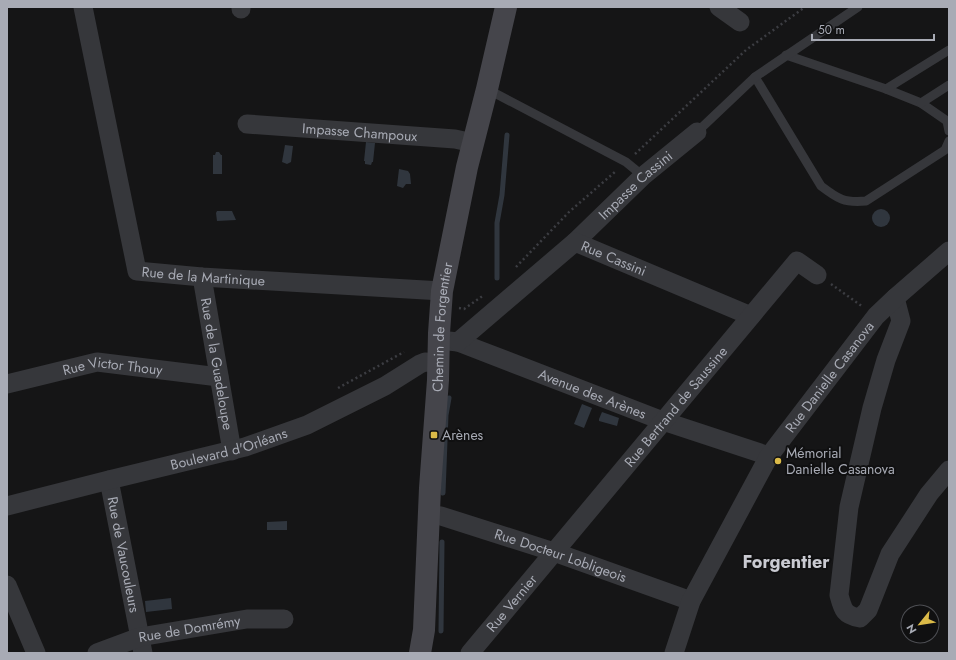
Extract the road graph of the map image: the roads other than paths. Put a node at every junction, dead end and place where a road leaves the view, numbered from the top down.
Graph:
1 (83, 7) edge
2 (506, 7) edge
3 (719, 7) edge
4 (858, 7) edge
5 (740, 22) dead end
6 (949, 50) edge
7 (786, 55) junction
8 (755, 77) junction
9 (949, 85) edge
10 (487, 89) junction
11 (886, 89) junction
12 (921, 102) junction
13 (247, 124) dead end
14 (949, 131) edge
15 (697, 132) joint
16 (949, 141) edge
17 (473, 143) junction
18 (643, 176) junction
19 (575, 242) junction
20 (949, 251) edge
21 (817, 274) road end
22 (202, 277) junction
23 (442, 291) junction
24 (895, 298) junction
25 (751, 316) junction
26 (448, 341) junction
27 (438, 363) junction
28 (219, 377) junction
29 (7, 384) edge
30 (663, 421) junction
31 (232, 451) junction
32 (769, 456) junction
33 (949, 470) edge
34 (109, 480) junction
35 (7, 506) edge
36 (429, 515) junction
37 (554, 552) junction
38 (7, 585) edge
39 (691, 600) junction
40 (284, 620) dead end
41 (141, 645) edge
42 (36, 653) edge
43 (97, 653) edge
44 (420, 653) edge
45 (470, 653) edge
46 (674, 653) edge

1 - 22 street, Rue de la Martinique
2 - 10 main road, Chemin de Forgentier
3 - 5 street
4 - 7 lane
6 - 11 lane
7 - 8 lane
7 - 11 lane
8 - 15 lane
8 - 16 lane
9 - 12 lane
10 - 17 main road, Chemin de Forgentier
10 - 18 lane
11 - 12 lane
12 - 14 lane
13 - 17 street, Impasse Champoux
15 - 18 street, Impasse Cassini
17 - 23 main road, Chemin de Forgentier
18 - 19 street, Impasse Cassini
19 - 25 street, Rue Cassini
19 - 26 street, Rue Cassini
20 - 24 street, Rue Danielle Casanova
21 - 25 street, Rue Bertrand de Saussine
22 - 23 street, Rue de la Martinique
22 - 28 street, Rue de la Guadeloupe
23 - 26 main road, Chemin de Forgentier
24 - 32 street, Rue Danielle Casanova
24 - 33 street
25 - 30 street, Rue Bertrand de Saussine
26 - 27 main road, Chemin de Forgentier
26 - 30 street, Avenue des Arènes
27 - 31 street, Boulevard d'Orléans
27 - 36 main road, Chemin de Forgentier
28 - 29 street, Rue Victor Thouy
28 - 31 street, Rue de la Guadeloupe
30 - 32 street, Avenue des Arènes
30 - 37 street, Rue Bertrand de Saussine
31 - 34 street, Boulevard d'Orléans
32 - 39 street, Rue Danielle Casanova
34 - 35 street, Boulevard d'Orléans
34 - 41 street, Rue de Vaucouleurs
36 - 37 street, Rue Docteur Lobligeois
36 - 44 main road, Chemin de Forgentier
37 - 39 street, Rue Docteur Lobligeois
37 - 45 street, Rue Vernier
38 - 42 street
39 - 46 street, Rue Danielle Casanova
40 - 41 street, Rue de Domrémy
41 - 43 street, Rue de Domrémy

